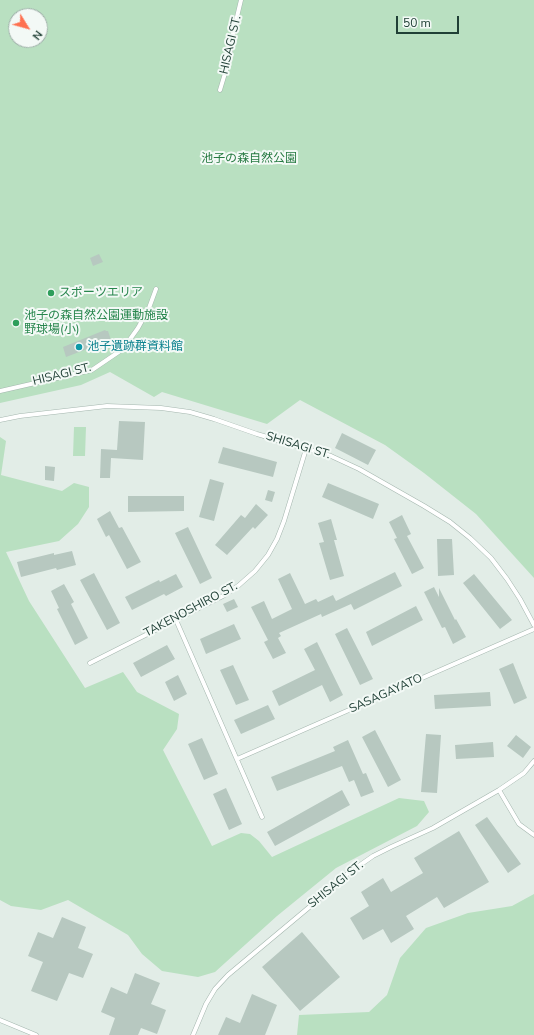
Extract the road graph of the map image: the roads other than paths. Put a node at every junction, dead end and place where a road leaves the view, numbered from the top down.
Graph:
1 (241, 0) edge
2 (220, 90) dead end
3 (156, 289) dead end
4 (0, 391) edge
5 (0, 420) edge
6 (306, 449) junction
7 (176, 620) junction
8 (534, 625) edge
9 (534, 629) edge
10 (90, 663) dead end
11 (237, 759) junction
12 (534, 761) edge
13 (499, 790) junction
14 (262, 817) dead end
15 (534, 835) edge
16 (0, 1020) edge
17 (36, 1035) edge
18 (193, 1035) edge

1 - 2 lane, HISAGI ST.
3 - 4 lane, HISAGI ST.
5 - 6 lane, SHISAGI ST.
6 - 7 lane, TAKENOSHIRO ST.
6 - 8 lane, SHISAGI ST.
7 - 10 lane, TAKENOSHIRO ST.
7 - 11 lane
9 - 11 lane, SASAGAYATO
11 - 14 lane
12 - 13 lane, SHISAGI ST.
13 - 15 lane
13 - 18 lane, SHISAGI ST.
16 - 17 lane

